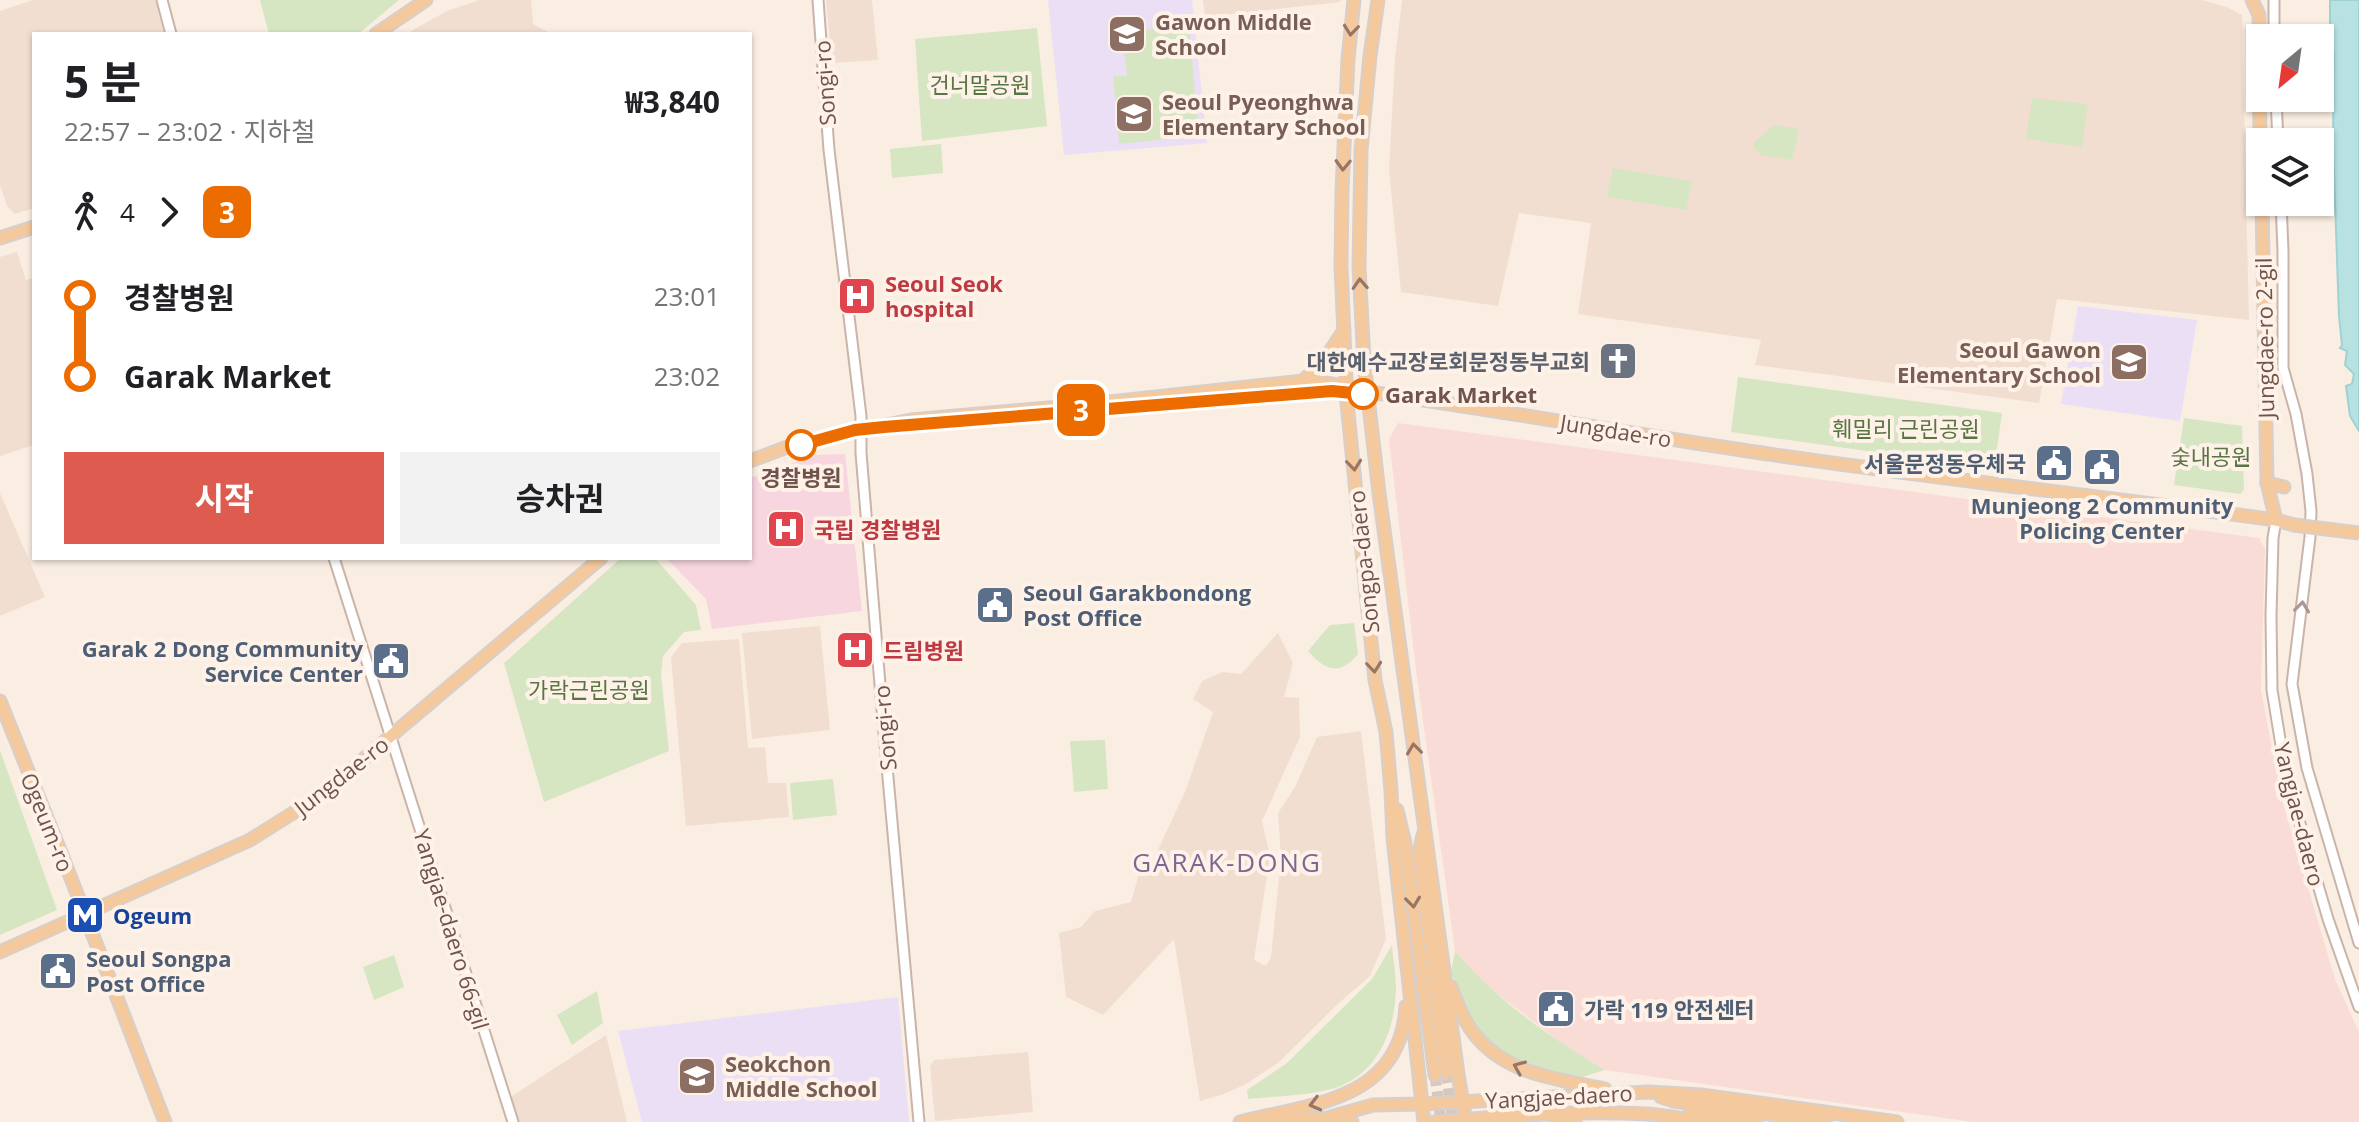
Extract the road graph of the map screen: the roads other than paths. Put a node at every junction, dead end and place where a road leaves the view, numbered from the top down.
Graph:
1 (162, 0) edge
2 (426, 0) edge
3 (818, 0) edge
4 (1354, 0) edge
5 (1378, 0) edge
6 (2252, 0) edge
7 (2274, 0) edge
8 (2274, 24) edge
9 (170, 32) edge
10 (379, 32) edge
11 (2260, 128) edge
12 (2262, 216) edge
13 (2282, 216) edge
14 (32, 228) edge
15 (0, 238) edge
16 (1344, 330) junction
17 (1303, 381) junction
18 (1346, 388) junction
19 (1369, 392) junction
20 (861, 429) junction
21 (752, 460) edge
22 (2267, 483) junction
23 (2284, 487) dead end
24 (2276, 520) junction
25 (2359, 533) edge
26 (335, 560) edge
27 (599, 560) edge
28 (0, 701) edge
29 (391, 736) junction
30 (1391, 790) junction
31 (1424, 827) junction
32 (84, 915) junction
33 (2359, 943) edge
34 (0, 952) edge
35 (1443, 965) junction
36 (1408, 972) junction
37 (2359, 1007) edge
38 (1446, 1074) junction
39 (1420, 1076) junction
40 (1621, 1092) junction
41 (1648, 1092) junction
42 (1463, 1102) junction
43 (1421, 1104) junction
44 (1612, 1112) junction
45 (1650, 1114) junction
46 (1327, 1118) junction
47 (1466, 1121) edge
48 (165, 1122) edge
49 (513, 1122) edge
50 (919, 1122) edge
51 (1240, 1122) edge
52 (1274, 1122) edge
53 (1352, 1122) edge
54 (1424, 1122) edge
55 (1434, 1122) edge
56 (1555, 1122) edge
57 (1702, 1122) edge
58 (1757, 1122) edge
59 (1826, 1122) edge
60 (1897, 1122) edge

1 - 9 street
2 - 10 main road
3 - 20 street, Songi-ro
4 -> 16 main road, Songpa-daero
19 -> 5 main road, Songpa-daero
6 - 11 main road
7 - 8 street
12 - 22 main road, Jungdae-ro 2-gil
33 -> 13 street
14 - 15 main road
16 - 17 main road
16 - 18 main road, Songpa-daero
17 - 18 main road, Jungdae-ro
17 - 20 main road, Jungdae-ro
18 - 19 main road, Jungdae-ro
18 -> 30 main road, Songpa-daero
19 - 24 main road, Jungdae-ro
31 -> 19 main road, Songpa-daero
20 - 21 main road, Jungdae-ro
20 - 50 street, Songi-ro
22 - 23 main road
22 - 24 main road, Jungdae-ro 2-gil
24 - 25 main road, Jungdae-ro, bridge
24 - 37 street, Yangjae-daero
26 - 29 street, Yangjae-daero 66-gil
27 - 29 main road, Jungdae-ro
28 - 32 main road, Ogeum-ro
29 - 32 main road, Jungdae-ro
29 - 49 street, Yangjae-daero 66-gil
30 - 36 main road, Songpa-daero
30 -> 38 main road
31 - 35 main road
31 - 38 main road
32 - 34 main road, Jungdae-ro
32 - 48 main road, Ogeum-ro
35 - 38 main road
40 -> 35 main road
36 - 39 main road, Songpa-daero
36 -> 51 main road
38 - 39 main road
38 - 42 main road
39 - 43 main road, Songpa-daero
40 - 41 main road, Yangjae-daero
40 - 42 main road, Yangjae-daero
41 - 59 main road, Yangjae-daero
41 - 60 main road, Yangjae-daero
42 - 43 main road, Yangjae-daero
42 - 47 main road
43 - 46 main road, Yangjae-daero
43 - 54 main road, Songpa-daero
44 - 45 main road, Yangjae-daero
44 - 47 main road, Yangjae-daero
44 - 56 main road
45 - 57 main road, Yangjae-daero
45 - 58 main road, Yangjae-daero
46 - 52 main road, Yangjae-daero
46 - 53 main road, Yangjae-daero
47 - 55 main road, Yangjae-daero

